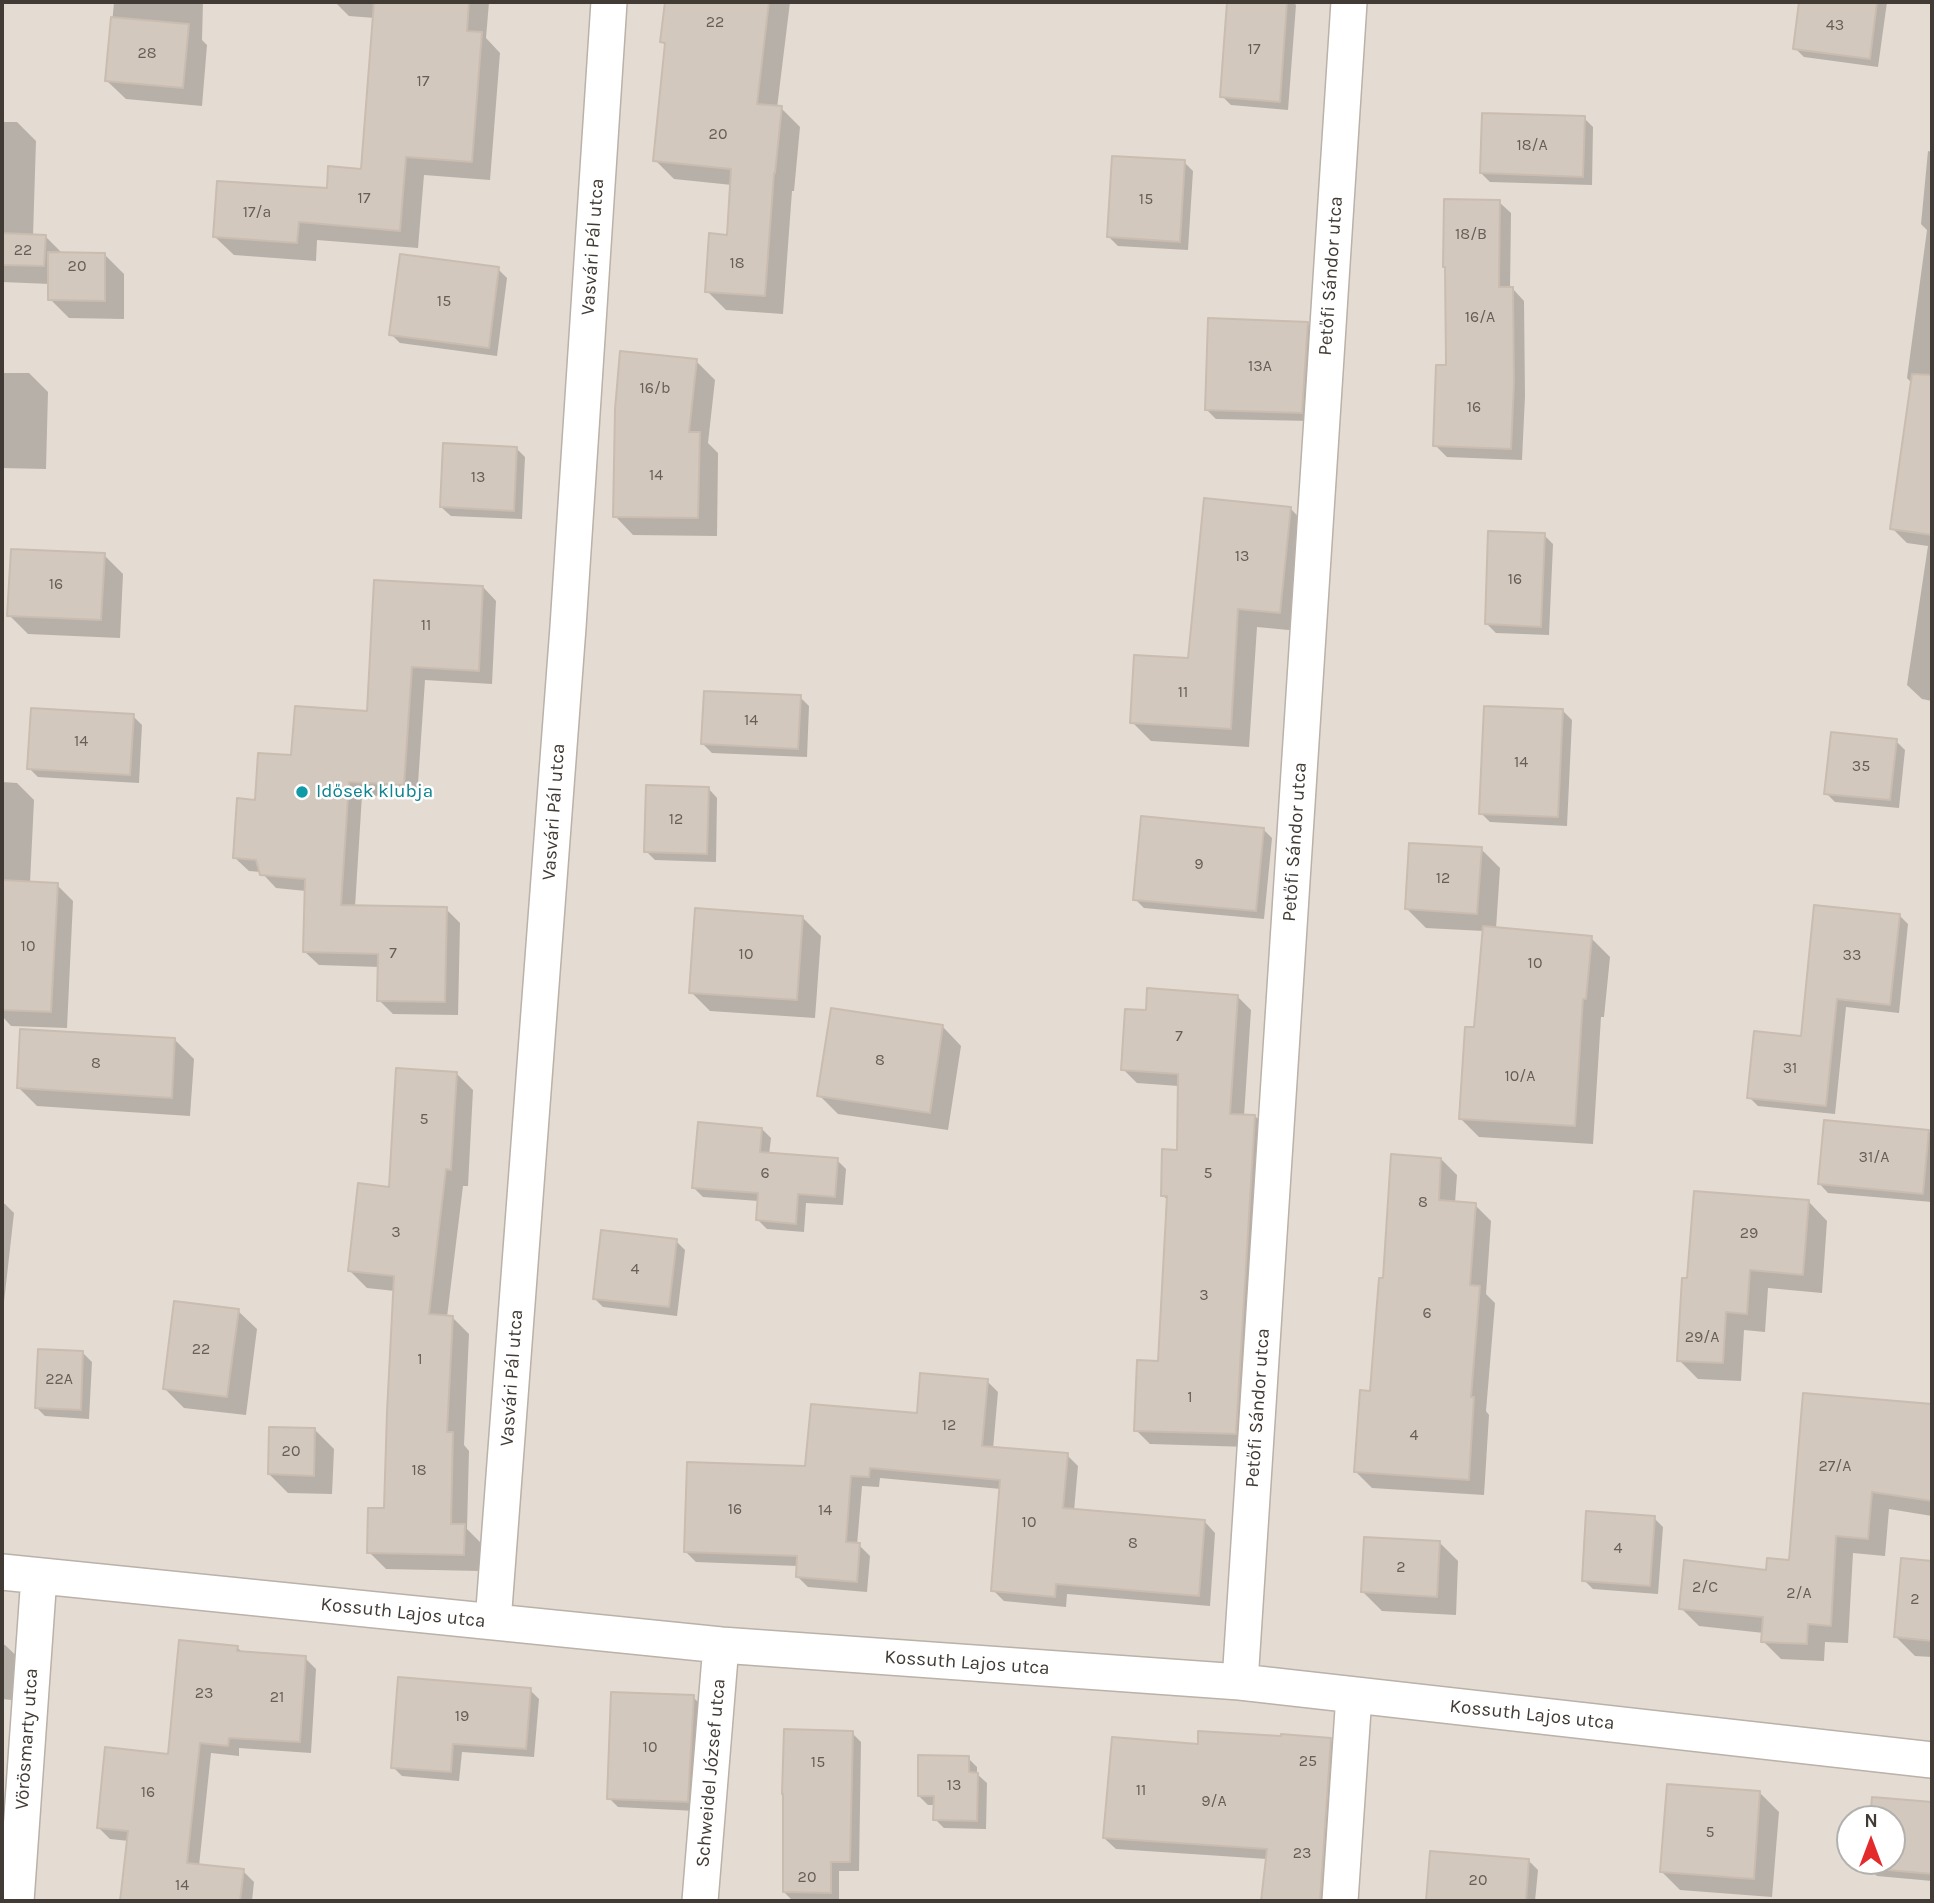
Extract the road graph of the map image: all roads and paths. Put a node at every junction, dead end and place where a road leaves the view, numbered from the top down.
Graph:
1 (609, 2) edge
2 (1349, 2) edge
3 (2, 1572) edge
4 (39, 1576) junction
5 (493, 1622) junction
6 (722, 1645) junction
7 (1240, 1682) junction
8 (1354, 1695) junction
9 (1932, 1760) edge
10 (16, 1901) edge
11 (700, 1901) edge
12 (1340, 1901) edge

1 - 5 street, Vasvári Pál utca
2 - 7 street, Petőfi Sándor utca
3 - 4 street, Kossuth Lajos utca
4 - 5 street, Kossuth Lajos utca
4 - 10 street, Vörösmarty utca
5 - 6 street, Kossuth Lajos utca
6 - 7 street, Kossuth Lajos utca
6 - 11 street, Schweidel József utca
7 - 8 street, Kossuth Lajos utca
8 - 9 street, Kossuth Lajos utca
8 - 12 street

